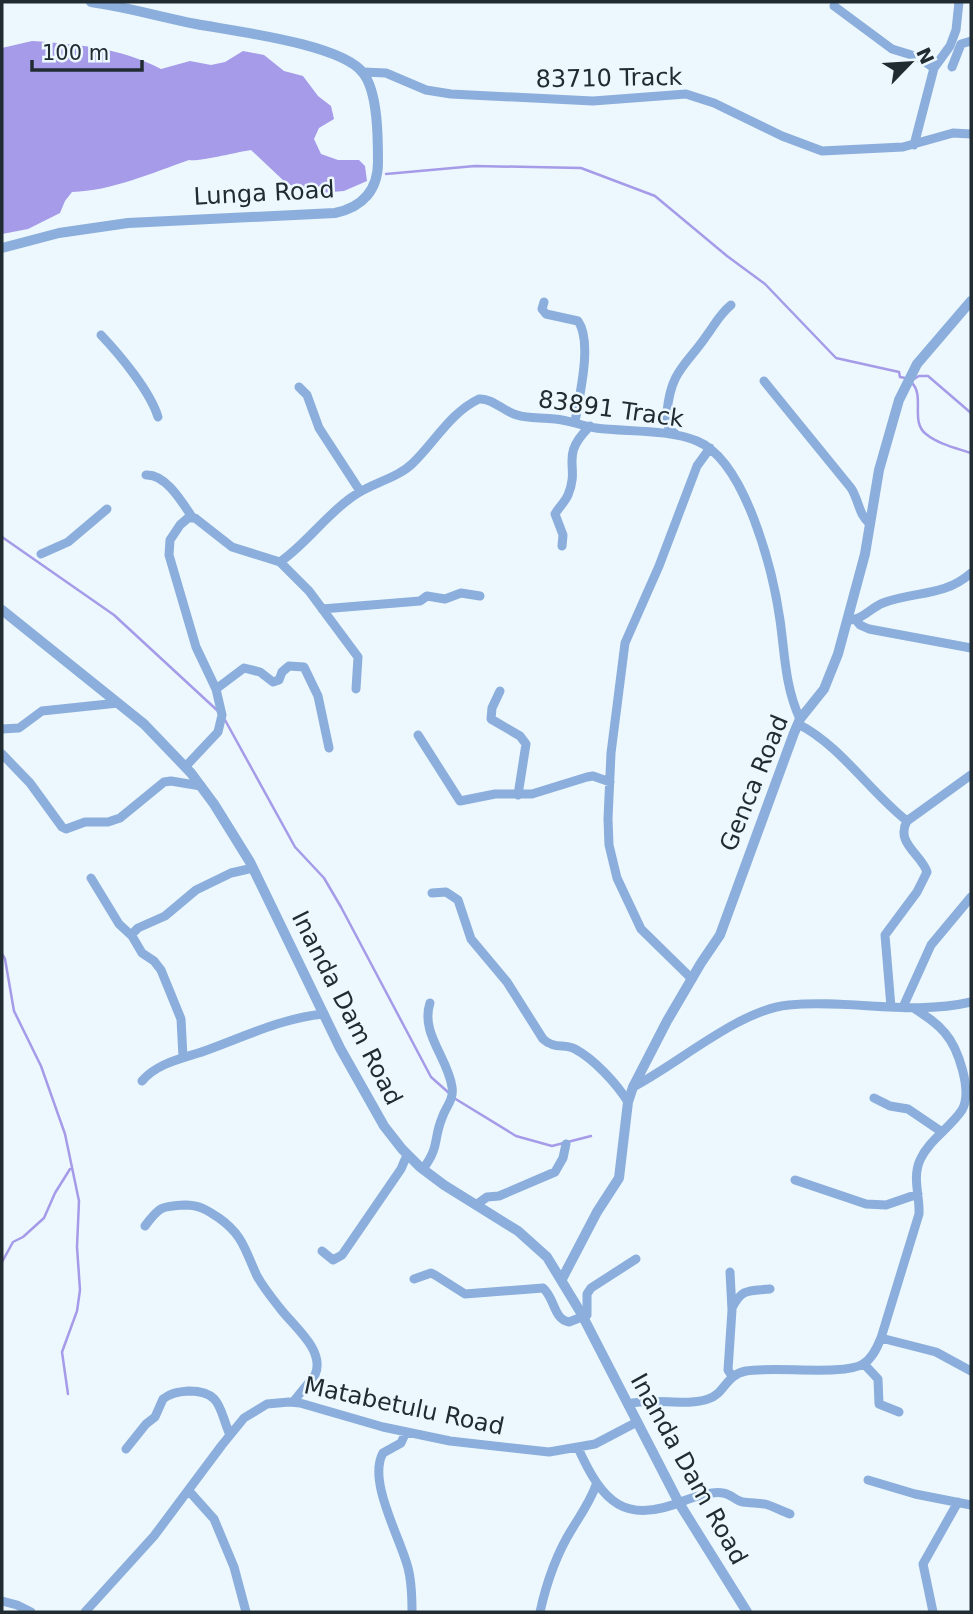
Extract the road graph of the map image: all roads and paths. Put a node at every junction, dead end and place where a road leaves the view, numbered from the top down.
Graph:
1 (91, 2) edge
2 (959, 2) edge
3 (834, 6) dead end
4 (971, 41) edge
5 (952, 67) dead end
6 (934, 68) junction
7 (363, 72) junction
8 (971, 134) edge
9 (914, 145) junction
10 (2, 248) edge
11 (971, 301) edge
12 (544, 302) dead end
13 (731, 305) dead end
14 (101, 335) dead end
15 (764, 381) dead end
16 (299, 387) dead end
17 (158, 417) dead end
18 (575, 422) junction
19 (590, 426) junction
20 (682, 438) junction
21 (710, 448) junction
22 (146, 475) dead end
23 (360, 491) junction
24 (107, 509) dead end
25 (192, 517) junction
26 (870, 524) junction
27 (562, 546) dead end
28 (41, 554) dead end
29 (280, 562) junction
30 (971, 573) edge
31 (480, 596) dead end
32 (322, 609) junction
33 (2, 610) edge
34 (852, 620) junction
35 (971, 648) edge
36 (216, 689) junction
37 (356, 689) dead end
38 (500, 691) dead end
39 (118, 703) junction
40 (799, 721) junction
41 (2, 729) edge
42 (418, 735) dead end
43 (329, 748) dead end
44 (2, 754) edge
45 (185, 767) junction
46 (971, 775) edge
47 (610, 782) junction
48 (201, 786) junction
49 (518, 794) junction
50 (907, 821) junction
51 (253, 868) junction
52 (91, 878) dead end
53 (432, 893) dead end
54 (971, 897) edge
55 (131, 935) junction
56 (692, 979) junction
57 (971, 1002) edge
58 (430, 1003) dead end
59 (891, 1007) junction
60 (903, 1007) junction
61 (915, 1009) junction
62 (324, 1014) junction
63 (183, 1057) junction
64 (142, 1081) dead end
65 (633, 1087) junction
66 (874, 1098) dead end
67 (628, 1102) junction
68 (942, 1132) junction
69 (566, 1144) dead end
70 (407, 1154) junction
71 (423, 1169) junction
72 (795, 1180) dead end
73 (918, 1194) junction
74 (476, 1205) junction
75 (145, 1226) dead end
76 (322, 1251) dead end
77 (636, 1259) dead end
78 (730, 1272) dead end
79 (414, 1279) dead end
80 (562, 1279) junction
81 (770, 1289) dead end
82 (732, 1310) junction
83 (584, 1319) junction
84 (881, 1338) junction
85 (864, 1364) junction
86 (971, 1371) edge
87 (732, 1376) junction
88 (293, 1402) junction
89 (628, 1404) junction
90 (899, 1412) dead end
91 (637, 1422) junction
92 (405, 1432) junction
93 (230, 1435) junction
94 (578, 1448) junction
95 (126, 1449) dead end
96 (868, 1480) dead end
97 (596, 1485) junction
98 (189, 1491) junction
99 (958, 1502) junction
100 (679, 1503) junction
101 (971, 1505) edge
102 (790, 1514) dead end
103 (2, 1601) edge
104 (31, 1612) edge
105 (85, 1612) edge
106 (246, 1612) edge
107 (412, 1612) edge
108 (540, 1612) edge
109 (747, 1612) edge
110 (933, 1612) edge

1 - 7 street
2 - 6 street
3 - 6 street
4 - 5 street
6 - 9 street
7 - 9 street, 83710 Track
7 - 10 street, Lunga Road
8 - 9 street, 83710 Track
11 - 26 street, Genca Road
12 - 18 street
13 - 20 street
14 - 17 street
15 - 26 street
16 - 23 street
18 - 19 street, 83891 Track
18 - 23 street, 83891 Track
19 - 20 street, 83891 Track
19 - 27 street
20 - 21 street, 83891 Track
21 - 40 street, 83891 Track
21 - 47 street
22 - 25 street
23 - 29 street, 83891 Track
24 - 28 street
25 - 29 street
25 - 36 street
26 - 34 street, Genca Road
29 - 32 street
30 - 34 street
31 - 32 street
32 - 37 street
33 - 39 street, Inanda Dam Road
34 - 35 street
34 - 40 street, Genca Road
36 - 43 street
36 - 45 street
38 - 49 street
39 - 41 street
39 - 45 street, Inanda Dam Road
40 - 50 street
40 - 56 street, Genca Road
42 - 49 street
44 - 48 street
45 - 48 street, Inanda Dam Road
46 - 50 street
47 - 49 street
47 - 56 street
48 - 51 street, Inanda Dam Road
50 - 59 street
51 - 55 street
51 - 62 street, Inanda Dam Road
52 - 55 street
53 - 67 street
54 - 60 street
55 - 63 street
56 - 65 street, Genca Road
57 - 61 street
58 - 71 street
59 - 60 street
59 - 65 street
60 - 61 street
61 - 68 street
62 - 63 street
62 - 70 street, Inanda Dam Road
63 - 64 street
65 - 67 street, Genca Road
66 - 68 street
67 - 80 street, Genca Road
68 - 73 street
69 - 74 street
70 - 71 street, Inanda Dam Road
70 - 76 street
71 - 74 street, Inanda Dam Road
72 - 73 street
73 - 84 street
74 - 80 street, Inanda Dam Road
75 - 88 street
77 - 83 street
78 - 82 street
79 - 83 street
80 - 83 street, Inanda Dam Road
81 - 82 street
82 - 87 street
83 - 89 street, Inanda Dam Road
84 - 85 street
84 - 86 street
85 - 87 street
85 - 90 street
87 - 89 street
88 - 92 street, Matabetulu Road
88 - 93 street, Matabetulu Road
89 - 91 street, Inanda Dam Road
91 - 94 street, Matabetulu Road
91 - 100 street, Inanda Dam Road
92 - 94 street, Matabetulu Road
92 - 107 street
93 - 95 street
93 - 98 street, Matabetulu Road
94 - 97 street
96 - 99 street
97 - 100 street
97 - 108 street
98 - 105 street, Matabetulu Road
98 - 106 street
99 - 101 street
99 - 110 street
100 - 102 street
100 - 109 street, Inanda Dam Road
103 - 104 street

